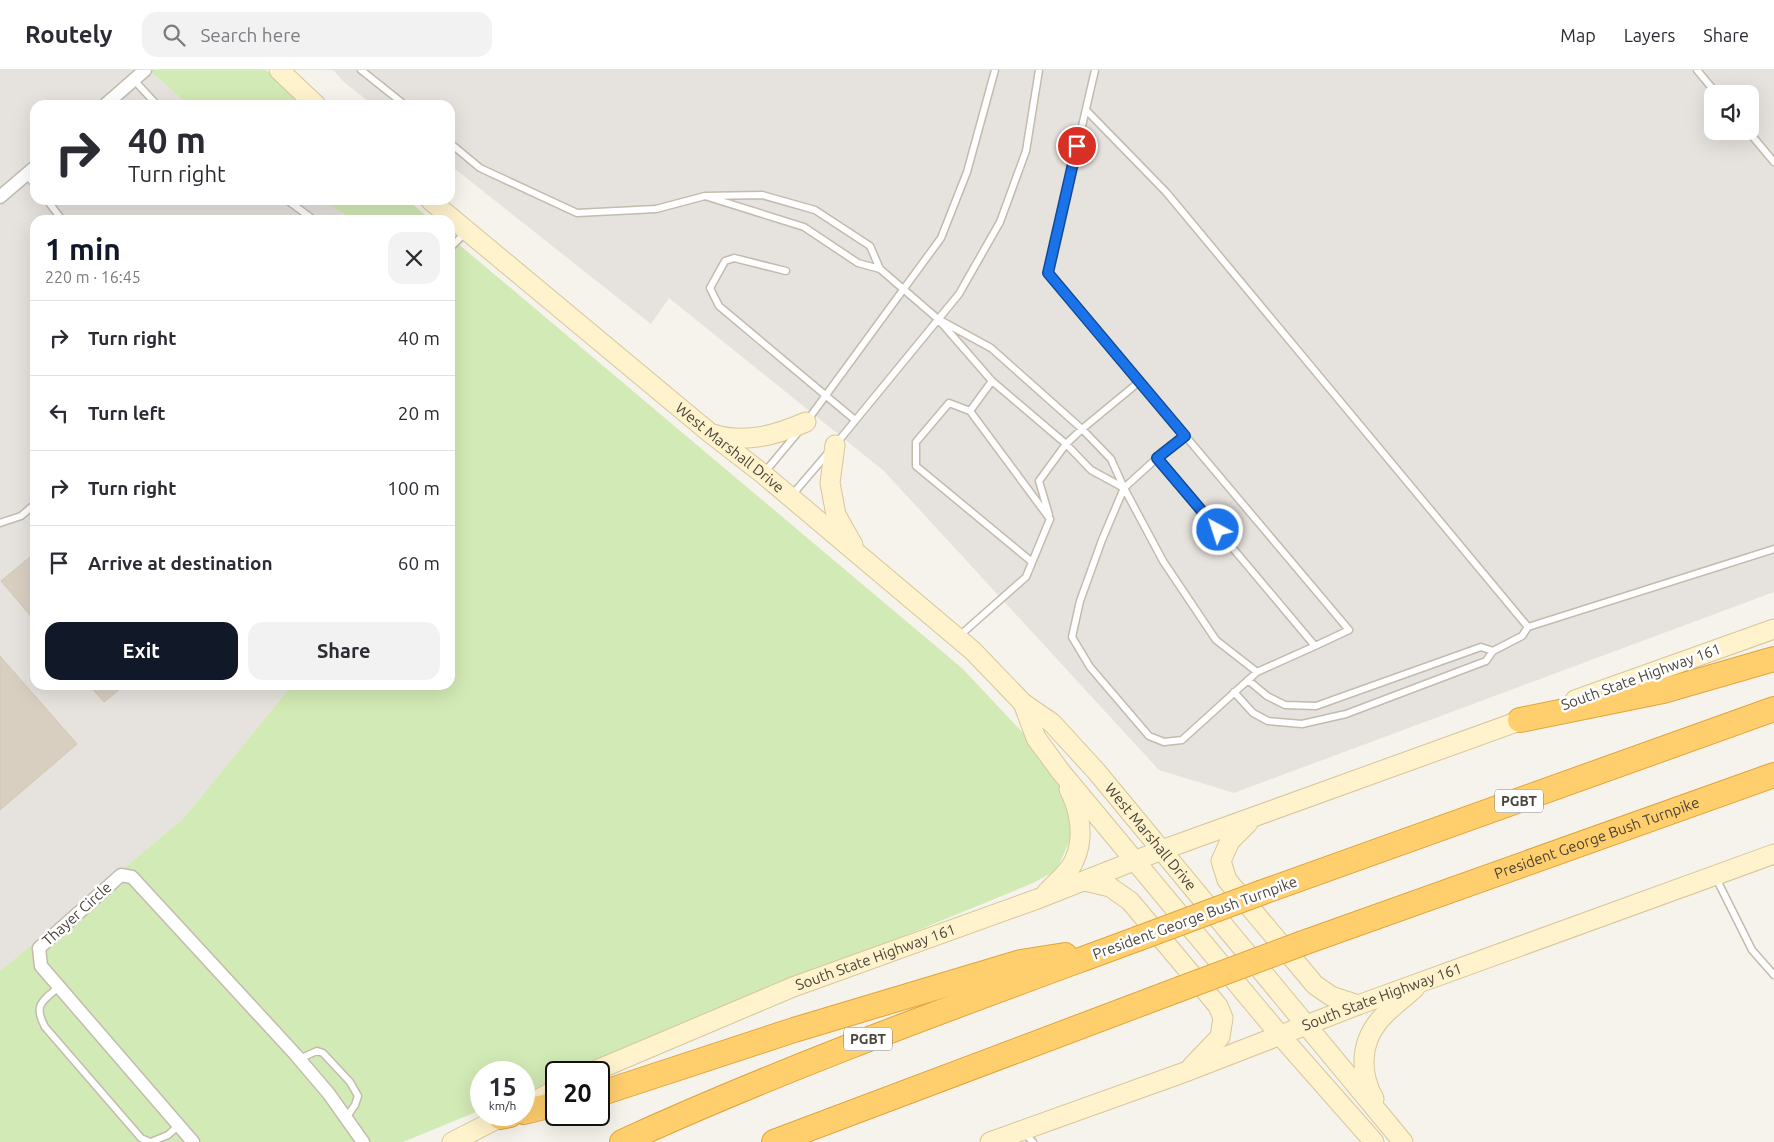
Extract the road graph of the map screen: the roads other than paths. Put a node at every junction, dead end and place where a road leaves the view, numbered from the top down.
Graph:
1 (145, 70) edge
2 (278, 70) edge
3 (361, 70) edge
4 (995, 70) edge
5 (1039, 70) edge
6 (1095, 70) edge
7 (1697, 70) edge
8 (134, 80) junction
9 (1710, 85) edge
10 (111, 100) edge
11 (152, 100) edge
12 (311, 100) edge
13 (399, 100) edge
14 (1086, 110) junction
15 (1756, 140) edge
16 (455, 147) edge
17 (1774, 162) edge
18 (30, 172) edge
19 (705, 196) junction
20 (0, 197) edge
21 (294, 205) edge
22 (436, 205) edge
23 (307, 215) edge
24 (449, 215) edge
25 (455, 220) edge
26 (468, 230) junction
27 (455, 243) edge
28 (880, 269) junction
29 (786, 271) dead end
30 (905, 289) junction
31 (938, 319) junction
32 (992, 380) junction
33 (1140, 382) junction
34 (826, 396) junction
35 (970, 411) junction
36 (855, 420) junction
37 (806, 422) junction
38 (1082, 428) junction
39 (710, 433) junction
40 (1185, 436) junction
41 (1066, 444) junction
42 (835, 445) junction
43 (1157, 458) junction
44 (763, 474) junction
45 (1124, 488) junction
46 (790, 498) junction
47 (30, 508) edge
48 (1050, 519) junction
49 (0, 523) edge
50 (1774, 549) edge
51 (860, 557) junction
52 (1032, 562) junction
53 (1528, 627) junction
54 (1774, 629) edge
55 (957, 638) junction
56 (1316, 646) junction
57 (1493, 651) junction
58 (1774, 659) edge
59 (1257, 672) junction
60 (1248, 680) junction
61 (1234, 692) junction
62 (1022, 703) junction
63 (1774, 709) edge
64 (1520, 720) junction
65 (1061, 772) junction
66 (1774, 775) edge
67 (1255, 818) junction
68 (1162, 850) junction
69 (1774, 854) edge
70 (1136, 861) junction
71 (1715, 875) junction
72 (1085, 881) junction
73 (1040, 898) junction
74 (1128, 942) junction
75 (1774, 975) edge
76 (1421, 982) junction
77 (59, 987) junction
78 (1358, 1005) junction
79 (1305, 1024) junction
80 (1280, 1034) junction
81 (299, 1059) junction
82 (610, 1064) edge
83 (1188, 1071) junction
84 (610, 1090) edge
85 (866, 1106) junction
86 (346, 1118) junction
87 (1387, 1122) junction
88 (179, 1125) junction
89 (485, 1126) edge
90 (1027, 1136) edge
91 (150, 1142) edge
92 (193, 1142) edge
93 (363, 1142) edge
94 (452, 1142) edge
95 (622, 1142) edge
96 (774, 1142) edge
97 (806, 1142) edge
98 (990, 1142) edge
99 (1374, 1142) edge
100 (1403, 1142) edge

1 - 8 street
2 - 12 main road
3 - 13 lane
4 - 30 lane
5 - 31 lane
6 - 14 lane
7 - 9 lane
8 - 10 street
8 - 11 lane
14 - 33 lane
14 - 53 lane
15 - 17 lane
16 - 19 lane
18 - 20 street
19 - 28 lane
19 - 28 lane
21 - 23 lane
22 - 24 main road, West Marshall Drive
25 - 26 main road, West Marshall Drive
26 - 27 lane
26 - 39 main road, West Marshall Drive
28 - 30 lane
29 - 34 lane
30 - 31 lane
30 - 34 lane
31 - 32 lane
31 - 36 lane
31 - 38 lane
32 - 35 lane
32 - 41 lane
33 - 38 lane
33 - 40 lane
34 - 36 lane
34 - 37 lane
35 - 48 lane
35 - 52 lane
36 - 42 lane
37 - 39 main road
37 - 44 lane
38 - 41 lane
38 - 45 lane
39 - 44 main road, West Marshall Drive
40 - 43 lane
40 - 56 lane
41 - 45 lane
41 - 48 lane
42 - 46 lane
42 - 51 main road
43 - 45 lane
43 - 56 lane
44 - 46 main road, West Marshall Drive
45 - 59 lane
45 - 61 lane
46 - 51 main road, West Marshall Drive
47 - 49 lane
48 - 52 lane
50 - 53 lane
51 - 55 main road, West Marshall Drive
52 - 55 lane
53 - 57 lane
54 - 64 main road, South State Highway 161
55 - 62 main road, West Marshall Drive
56 - 59 lane
57 - 60 lane
57 - 61 lane
58 - 64 highway
59 - 60 lane
60 - 61 lane
62 - 65 main road, West Marshall Drive
62 - 68 main road, West Marshall Drive
63 - 74 highway, President George Bush Turnpike / PGBT, bridge
64 - 67 main road, South State Highway 161
65 - 70 main road, West Marshall Drive
65 - 73 main road
66 - 85 highway, President George Bush Turnpike, bridge
67 - 68 main road, South State Highway 161
67 - 78 main road
68 - 70 main road, South State Highway 161
68 - 79 main road, West Marshall Drive
69 - 71 main road, South State Highway 161
70 - 72 main road, South State Highway 161
70 - 80 main road, West Marshall Drive
71 - 75 lane
71 - 76 main road, South State Highway 161
72 - 73 main road, South State Highway 161
72 - 83 main road
73 - 82 main road, South State Highway 161
74 - 84 highway
74 - 95 highway, President George Bush Turnpike / PGBT
76 - 78 main road, South State Highway 161
76 - 87 main road
77 - 81 street, Thayer Circle
77 - 88 street, Thayer Circle
77 - 91 lane
78 - 79 main road, South State Highway 161
79 - 80 main road, South State Highway 161
79 - 87 main road, West Marshall Drive
80 - 83 main road, South State Highway 161
80 - 99 main road, West Marshall Drive
81 - 86 street, Thayer Circle
81 - 86 lane
83 - 90 main road, South State Highway 161
85 - 96 highway, President George Bush Turnpike
85 - 97 highway
86 - 93 street, Thayer Circle
87 - 100 main road, West Marshall Drive
88 - 91 lane
88 - 92 street, Thayer Circle
89 - 94 main road
90 - 98 main road, South State Highway 161

